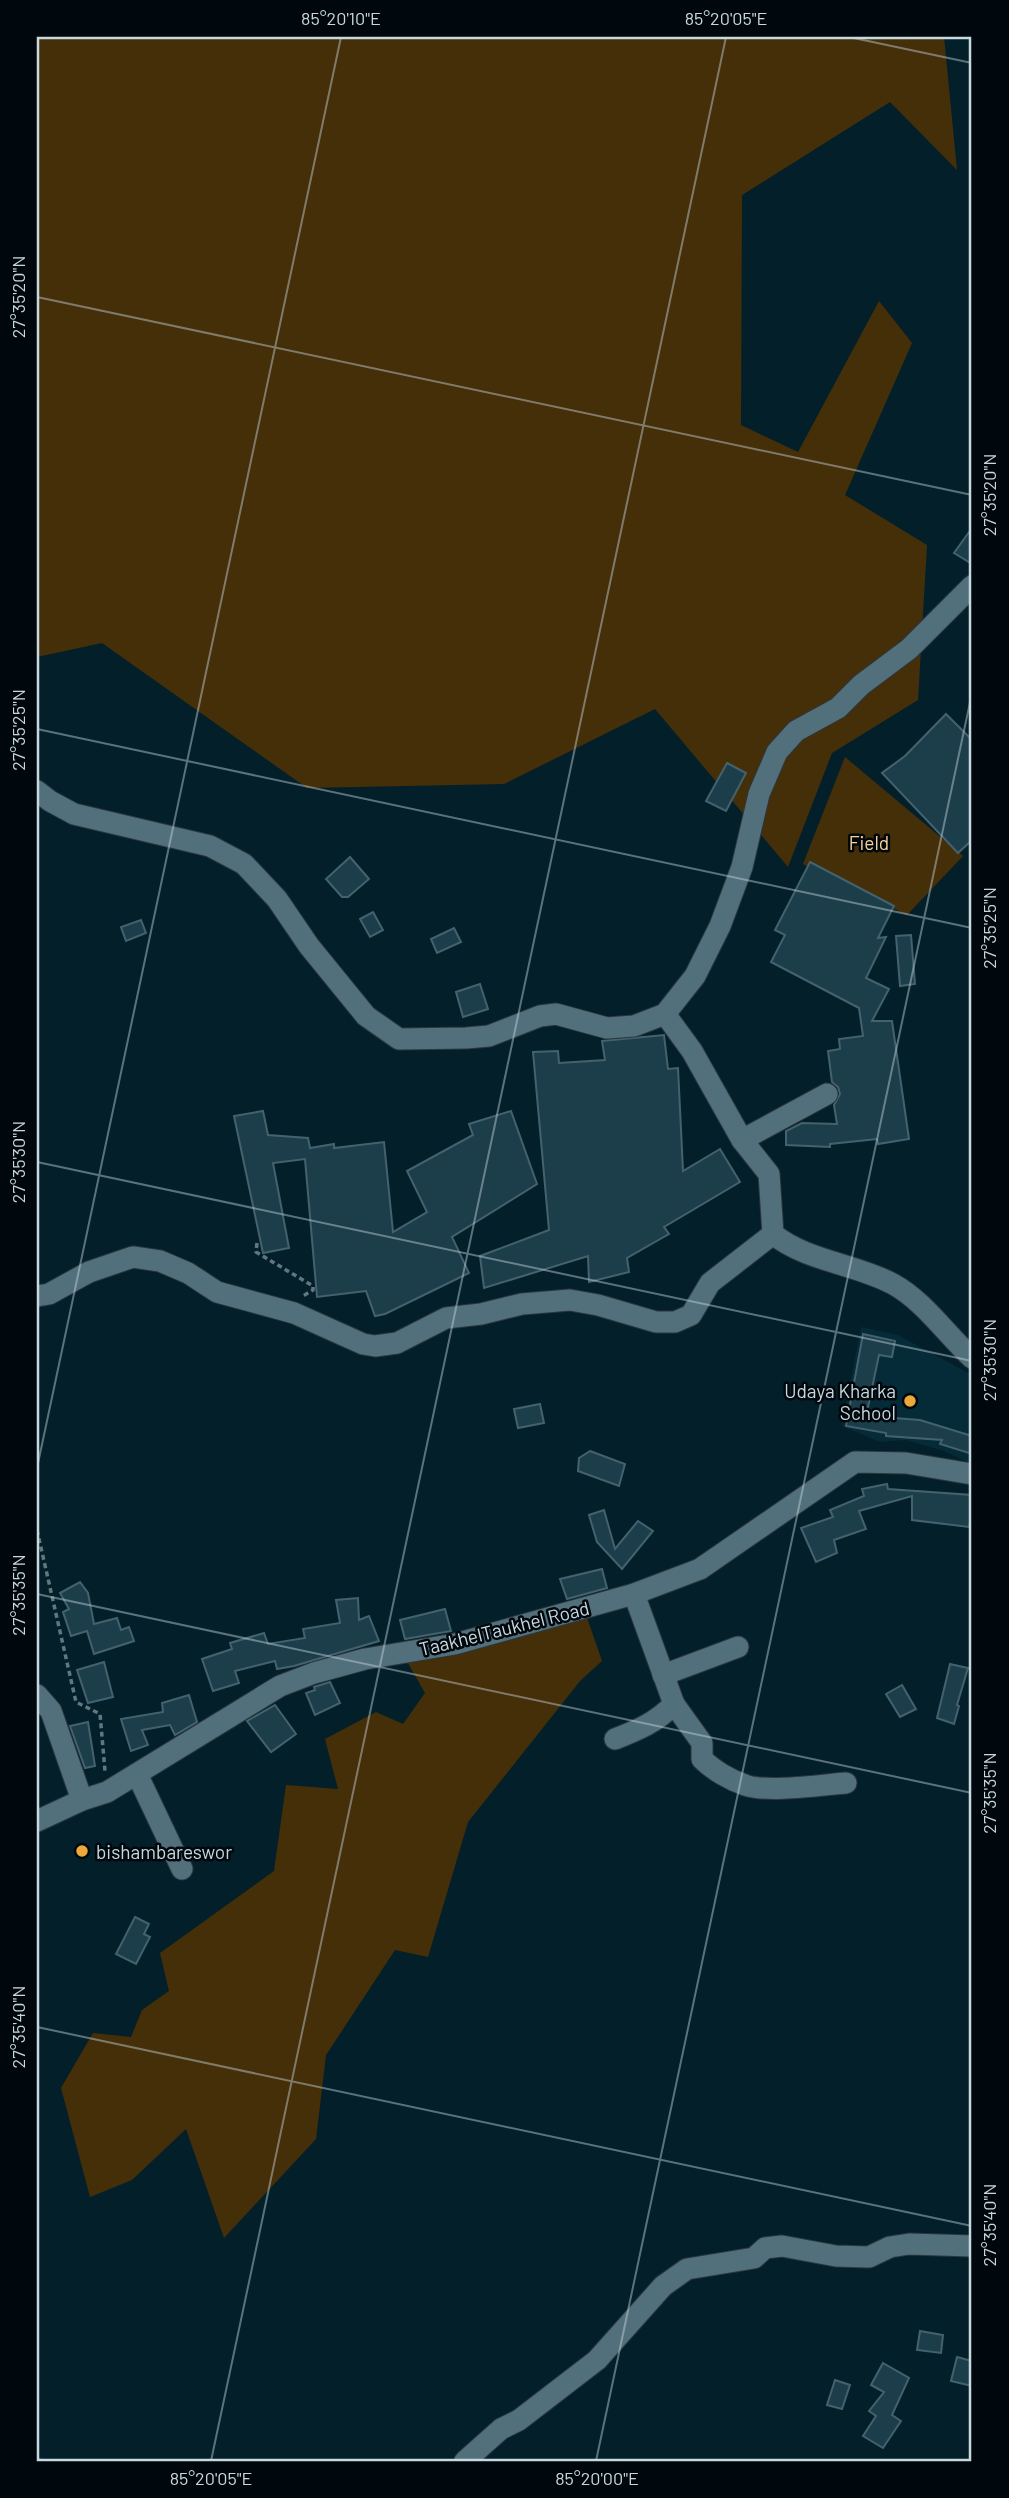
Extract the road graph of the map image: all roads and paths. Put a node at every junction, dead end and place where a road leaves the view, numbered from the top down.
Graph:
1 (972, 586) edge
2 (37, 791) edge
3 (665, 1014) junction
4 (827, 1094) dead end
5 (742, 1140) junction
6 (773, 1234) junction
7 (257, 1243) dead end
8 (310, 1294) dead end
9 (37, 1296) edge
10 (972, 1358) edge
11 (972, 1474) edge
12 (37, 1530) edge
13 (634, 1594) junction
14 (738, 1647) dead end
15 (663, 1675) junction
16 (37, 1695) edge
17 (674, 1704) junction
18 (615, 1739) dead end
19 (137, 1774) junction
20 (845, 1783) dead end
21 (107, 1792) junction
22 (82, 1800) junction
23 (37, 1821) edge
24 (182, 1869) dead end
25 (972, 2246) edge
26 (465, 2461) edge

1 - 3 street
2 - 3 street
3 - 5 street
4 - 5 street
5 - 6 street
6 - 9 street
6 - 10 street
7 - 8 path
11 - 13 street, TaakhelTaukhel Road
12 - 21 path
13 - 15 street
13 - 19 street, TaakhelTaukhel Road
14 - 15 street
15 - 17 street
16 - 22 street
17 - 18 street
17 - 20 street
19 - 21 street, TaakhelTaukhel Road
19 - 24 street
21 - 22 street, TaakhelTaukhel Road
22 - 23 street, TaakhelTaukhel Road
25 - 26 street

